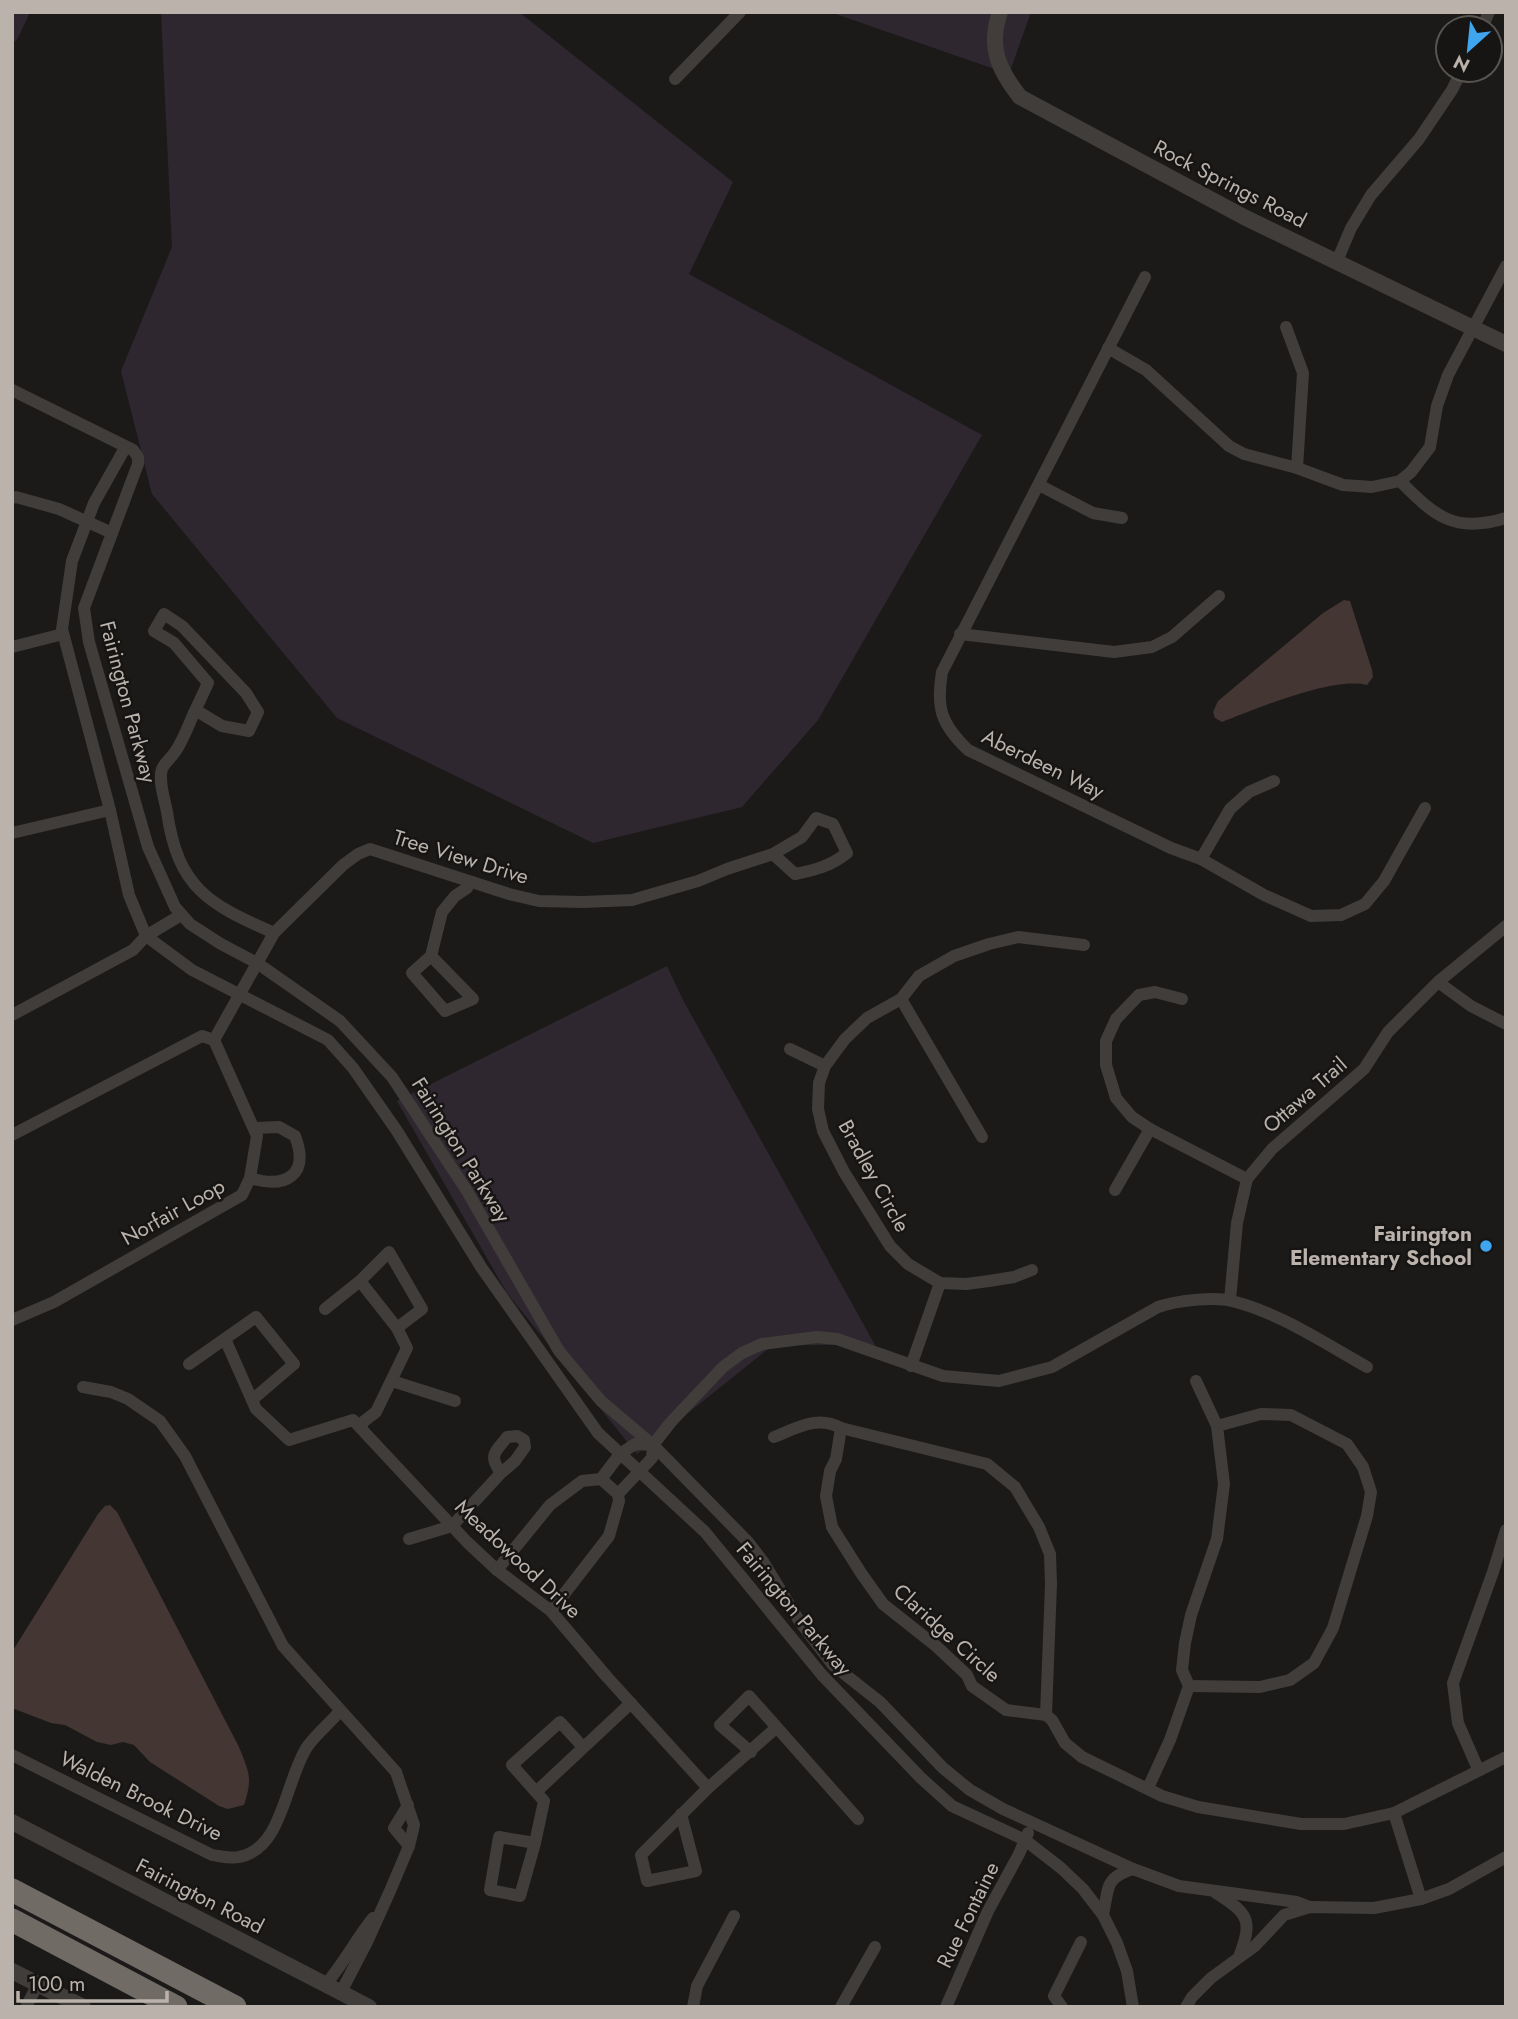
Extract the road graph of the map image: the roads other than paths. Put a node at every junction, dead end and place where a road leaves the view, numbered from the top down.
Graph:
1 (740, 12) edge
2 (1000, 12) edge
3 (676, 79) dead end
4 (1455, 84) edge
5 (1337, 261) junction
6 (1506, 267) edge
7 (1145, 277) dead end
8 (1286, 327) dead end
9 (1474, 327) junction
10 (1506, 344) edge
11 (1108, 348) junction
12 (12, 390) edge
13 (125, 447) junction
14 (1297, 468) junction
15 (1400, 481) junction
16 (1039, 485) junction
17 (12, 498) edge
18 (1122, 518) dead end
19 (1506, 518) edge
20 (86, 522) junction
21 (112, 533) junction
22 (1219, 596) dead end
23 (63, 634) junction
24 (960, 634) junction
25 (12, 647) edge
26 (194, 713) junction
27 (1274, 781) dead end
28 (1425, 808) dead end
29 (110, 810) junction
30 (12, 834) edge
31 (773, 854) junction
32 (1201, 859) junction
33 (470, 882) junction
34 (181, 915) junction
35 (1506, 926) edge
36 (274, 933) junction
37 (146, 936) junction
38 (1084, 945) dead end
39 (431, 956) junction
40 (257, 963) junction
41 (1438, 982) junction
42 (241, 994) junction
43 (901, 999) junction
44 (1182, 999) dead end
45 (12, 1015) edge
46 (1506, 1024) edge
47 (214, 1040) junction
48 (790, 1049) dead end
49 (825, 1066) junction
50 (254, 1128) junction
51 (1150, 1129) junction
52 (12, 1135) edge
53 (982, 1137) dead end
54 (250, 1178) junction
55 (1247, 1179) junction
56 (1115, 1191) dead end
57 (1032, 1270) dead end
58 (360, 1281) junction
59 (940, 1283) junction
60 (1230, 1300) junction
61 (325, 1310) dead end
62 (12, 1320) edge
63 (397, 1328) junction
64 (225, 1339) junction
65 (189, 1364) dead end
66 (911, 1366) junction
67 (1367, 1367) dead end
68 (391, 1381) junction
69 (1196, 1381) dead end
70 (83, 1387) dead end
71 (252, 1400) junction
72 (455, 1401) dead end
73 (1217, 1426) junction
74 (841, 1427) junction
75 (361, 1428) junction
76 (774, 1437) dead end
77 (653, 1445) junction
78 (620, 1454) junction
79 (501, 1473) dead end
80 (640, 1473) junction
81 (601, 1479) junction
82 (618, 1494) junction
83 (452, 1526) junction
84 (1506, 1530) edge
85 (409, 1539) dead end
86 (497, 1570) junction
87 (1499, 1575) edge
88 (551, 1611) junction
89 (1189, 1686) junction
90 (631, 1703) junction
91 (341, 1711) junction
92 (1045, 1715) junction
93 (776, 1728) junction
94 (583, 1747) junction
95 (751, 1752) junction
96 (12, 1755) edge
97 (1506, 1757) edge
98 (1478, 1769) junction
99 (708, 1788) junction
100 (1148, 1788) junction
101 (537, 1791) junction
102 (408, 1805) junction
103 (1394, 1813) junction
104 (681, 1814) junction
105 (858, 1819) dead end
106 (12, 1822) edge
107 (1032, 1822) junction
108 (1025, 1840) junction
109 (535, 1843) junction
110 (409, 1846) junction
111 (1506, 1857) edge
112 (1133, 1870) junction
113 (12, 1890) edge
114 (1214, 1892) junction
115 (1421, 1899) junction
116 (1310, 1907) junction
117 (1103, 1915) junction
118 (734, 1916) dead end
119 (12, 1920) edge
120 (1080, 1942) dead end
121 (875, 1947) dead end
122 (1239, 1957) junction
123 (12, 1972) edge
124 (38, 1984) junction
125 (333, 1988) junction
126 (1136, 2004) edge
127 (26, 2007) edge
128 (83, 2007) edge
129 (176, 2007) edge
130 (235, 2007) edge
131 (369, 2007) edge
132 (693, 2007) edge
133 (841, 2007) edge
134 (946, 2007) edge
135 (1062, 2007) edge
136 (1186, 2007) edge

1 - 3 street
2 - 5 street, Rock Springs Road
4 - 5 street
5 - 9 street, Rock Springs Road
6 - 9 street
7 - 11 street, Aberdeen Way
8 - 14 street
9 - 10 street, Rock Springs Road
9 - 15 street
11 - 14 street
11 - 16 street, Aberdeen Way
12 - 13 street
13 - 20 street
13 - 21 street, Fairington Parkway
14 - 15 street
15 - 19 street
16 - 18 street
16 - 24 street, Aberdeen Way
17 - 20 street
20 - 21 street
20 - 23 street
21 - 34 street, Fairington Parkway
22 - 24 street
23 - 25 street
23 - 29 street
24 - 32 street, Aberdeen Way
26 - 26 street
26 - 36 street
27 - 32 street
28 - 32 street, Aberdeen Way
29 - 30 street
29 - 37 street
31 - 31 street, Tree View Drive
31 - 33 street, Tree View Drive
33 - 36 street, Tree View Drive
33 - 39 street
34 - 37 street
34 - 40 street, Fairington Parkway
35 - 41 street, Ottawa Trail
36 - 40 street, Tree View Drive
37 - 42 street, Fairington Parkway
37 - 45 street
38 - 43 street, Bradley Circle
39 - 39 street
40 - 42 street, Tree View Drive
40 - 77 street, Fairington Parkway
41 - 46 street
41 - 55 street, Ottawa Trail
42 - 47 street
42 - 78 street, Fairington Parkway
43 - 49 street, Bradley Circle
43 - 53 street
44 - 51 street
47 - 50 street, Norfair Loop
47 - 52 street
48 - 49 street
49 - 59 street, Bradley Circle
50 - 54 street, Norfair Loop
50 - 54 street
51 - 55 street
51 - 56 street
54 - 62 street, Norfair Loop
55 - 60 street, Ottawa Trail
57 - 59 street
58 - 61 street
58 - 63 street
58 - 63 street
59 - 66 street
60 - 66 street
60 - 67 street
63 - 68 street
64 - 65 street
64 - 71 street
64 - 71 street
66 - 77 street
68 - 72 street
68 - 75 street
69 - 73 street
70 - 91 street
71 - 75 street
73 - 89 street
73 - 89 street
74 - 76 street
74 - 92 street, Claridge Circle
74 - 92 street
75 - 83 street, Meadowood Drive
77 - 78 street
77 - 80 street
77 - 107 street, Fairington Parkway
78 - 80 street, Fairington Parkway
78 - 81 street
79 - 83 street
80 - 82 street
80 - 108 street, Fairington Parkway
81 - 82 street
81 - 86 street
82 - 88 street
83 - 85 street
83 - 86 street, Meadowood Drive
84 - 87 street
86 - 88 street, Meadowood Drive
87 - 98 street
88 - 90 street, Meadowood Drive
89 - 100 street
90 - 94 street
90 - 99 street, Meadowood Drive
91 - 96 street, Walden Brook Drive
91 - 102 street
92 - 100 street
93 - 95 street
93 - 95 street
93 - 105 street
94 - 101 street
94 - 101 street
95 - 99 street
97 - 98 street
98 - 103 street
99 - 104 street
100 - 103 street
101 - 109 street
102 - 110 street
102 - 110 street
103 - 115 street
104 - 104 street
106 - 125 street, Fairington Road
107 - 108 street, Rue Fontaine
107 - 112 street, Fairington Parkway
108 - 117 street, Fairington Parkway
108 - 134 street, Rue Fontaine
109 - 109 street
110 - 125 street
111 - 115 street
112 - 114 street, Fairington Parkway
112 - 117 street
113 - 130 highway
114 - 116 street, Fairington Parkway
114 - 122 street
115 - 116 street
116 - 122 street
117 - 126 street, Fairington Parkway
118 - 132 street
119 - 129 highway
120 - 135 street
121 - 133 street
122 - 136 street
123 - 124 street
124 - 127 street
124 - 128 street
125 - 131 street, Fairington Road

